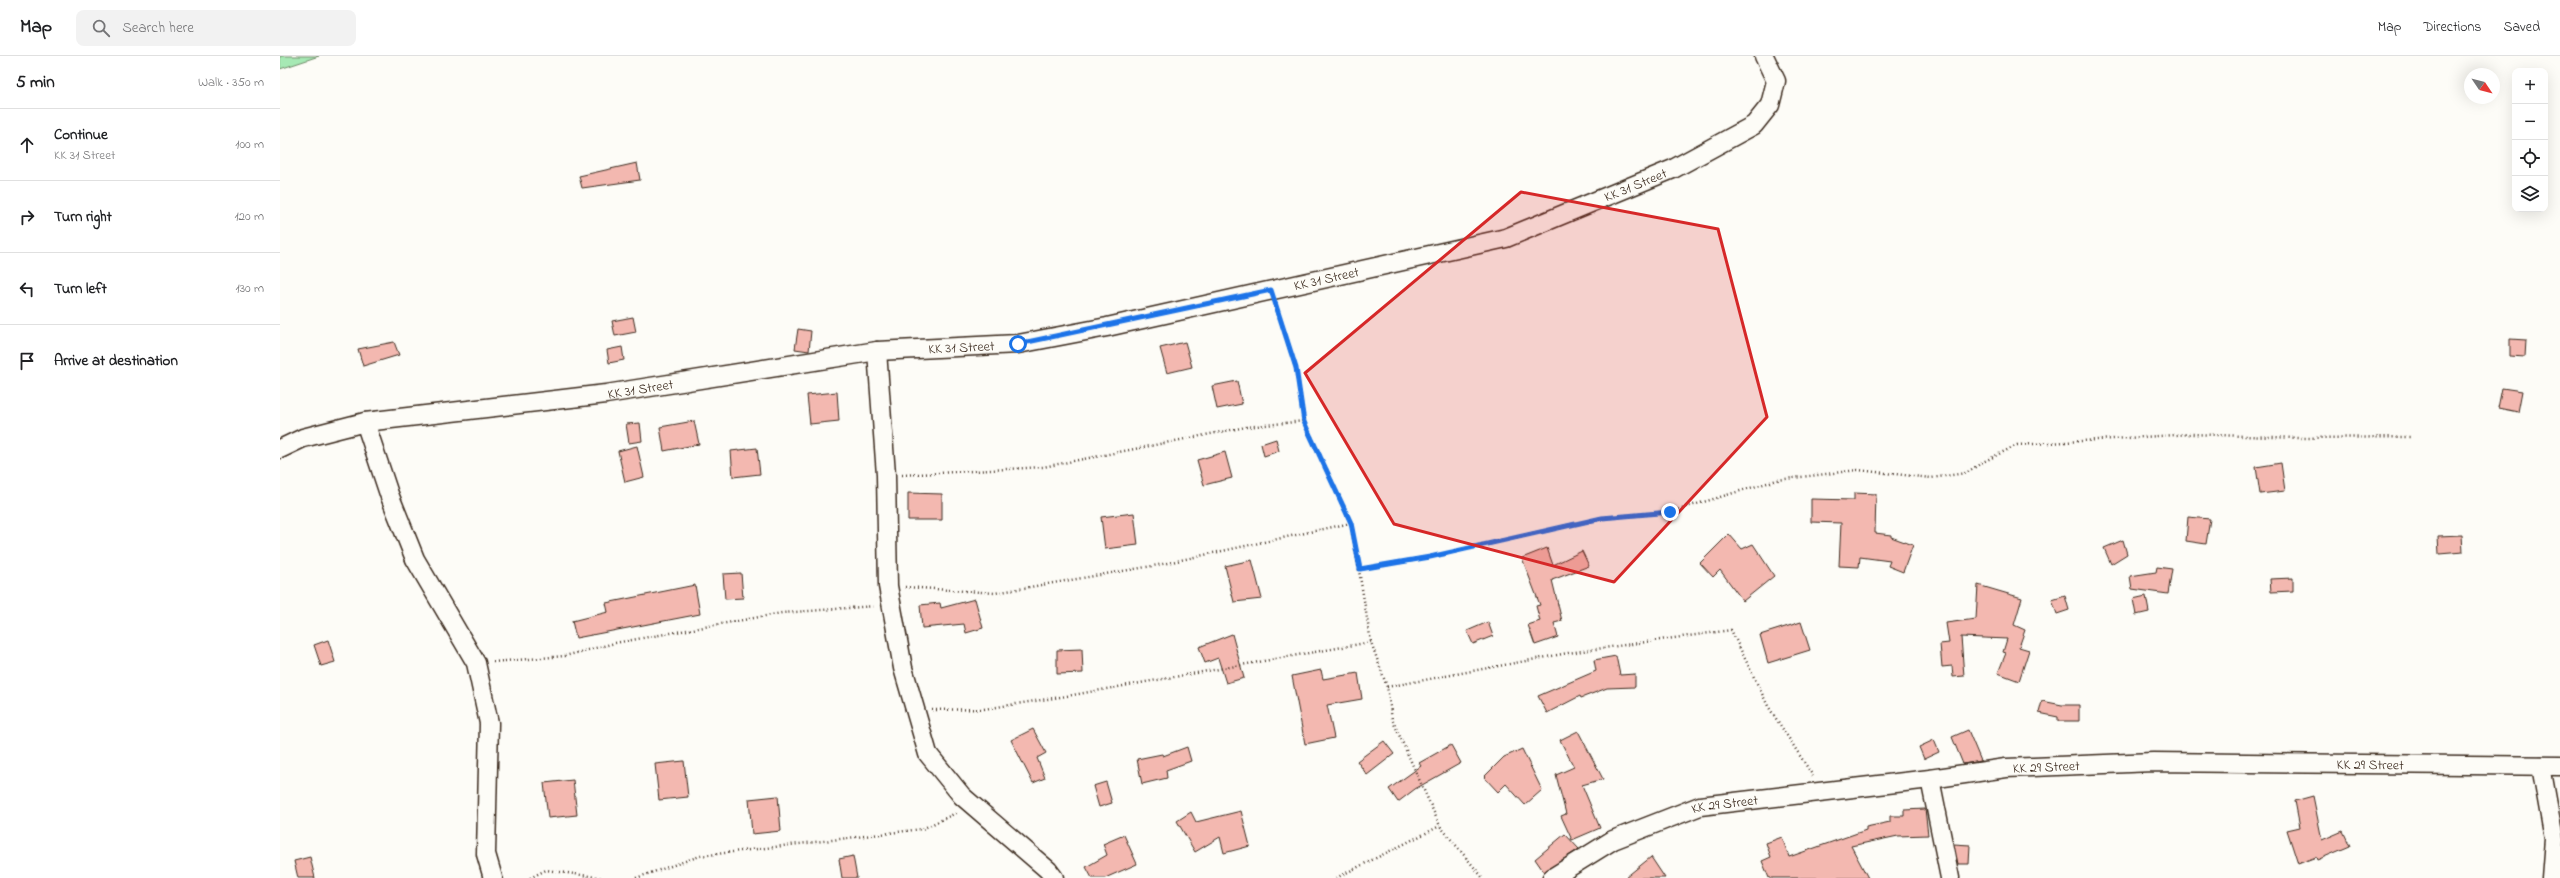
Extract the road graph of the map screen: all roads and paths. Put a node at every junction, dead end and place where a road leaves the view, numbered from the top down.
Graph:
1 (1764, 56) edge
2 (1271, 290) junction
3 (877, 350) junction
4 (365, 422) junction
5 (1304, 422) junction
6 (2411, 437) dead end
7 (280, 449) edge
8 (886, 476) junction
9 (1351, 523) junction
10 (1360, 569) junction
11 (888, 586) junction
12 (891, 604) junction
13 (1371, 642) junction
14 (476, 663) junction
15 (1387, 687) junction
16 (915, 711) junction
17 (2540, 766) junction
18 (2560, 766) edge
19 (1930, 779) junction
20 (1823, 792) junction
21 (973, 806) junction
22 (1440, 826) junction
23 (493, 878) edge
24 (530, 878) edge
25 (603, 878) edge
26 (636, 878) edge
27 (1054, 878) edge
28 (1336, 878) edge
29 (1483, 878) edge
30 (1552, 878) edge
31 (1950, 878) edge
32 (2551, 878) edge

1 - 2 street, KK 31 Street
2 - 3 street, KK 31 Street
2 - 5 path
3 - 4 street, KK 31 Street
3 - 8 street
4 - 7 street, KK 31 Street
4 - 14 street
5 - 8 path
5 - 9 path
6 - 10 path
8 - 11 street
9 - 10 path
9 - 11 path
10 - 13 path
11 - 12 street
12 - 14 path
12 - 16 street
13 - 15 path
13 - 16 path
14 - 23 street
15 - 20 path
15 - 22 path
16 - 21 street
17 - 18 street, KK 29 Street
17 - 19 street, KK 29 Street
17 - 32 street
19 - 20 street, KK 29 Street
19 - 31 street
20 - 30 street, KK 29 Street
21 - 26 path
21 - 27 street
22 - 28 path
22 - 29 path
24 - 25 path

